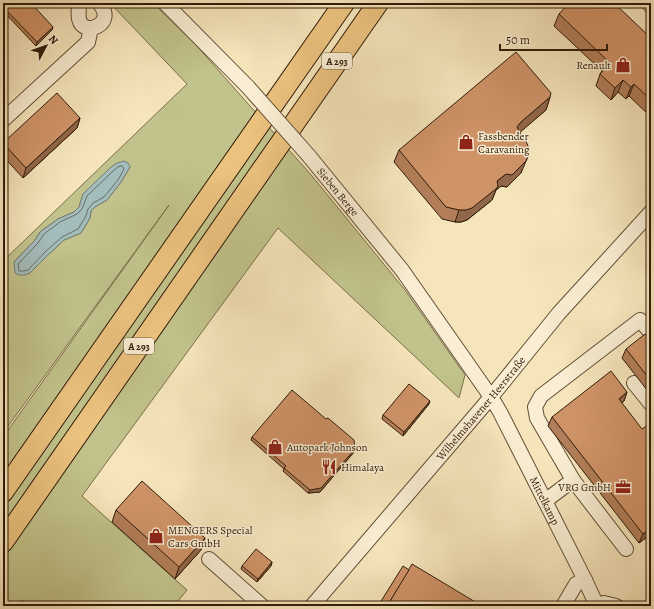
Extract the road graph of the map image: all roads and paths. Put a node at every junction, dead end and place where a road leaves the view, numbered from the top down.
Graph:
1 (79, 3) edge
2 (99, 3) edge
3 (165, 3) edge
4 (344, 3) edge
5 (378, 3) edge
6 (91, 28) junction
7 (3, 120) edge
8 (651, 212) edge
9 (651, 333) edge
10 (634, 382) dead end
11 (491, 397) junction
12 (651, 404) edge
13 (573, 480) junction
14 (3, 492) edge
15 (545, 501) junction
16 (3, 542) edge
17 (626, 549) dead end
18 (209, 559) dead end
19 (585, 580) junction
20 (262, 606) edge
21 (312, 606) edge
22 (563, 606) edge
23 (597, 606) edge
24 (616, 606) edge

1 - 6 street
2 - 6 street
3 - 11 street, Sieben Berge, bridge
4 - 14 highway, A 293
5 - 16 highway, A 293
6 - 7 street
8 - 11 street, Wilhelmshavener Heerstraße
9 - 13 street
10 - 12 street
11 - 15 street, Mittelkamp
11 - 21 street, Wilhelmshavener Heerstraße
13 - 15 street
13 - 17 street
15 - 19 street, Mittelkamp
18 - 20 street
19 - 22 street
19 - 23 street, Mittelkamp
23 - 24 street, Mittelkamp

